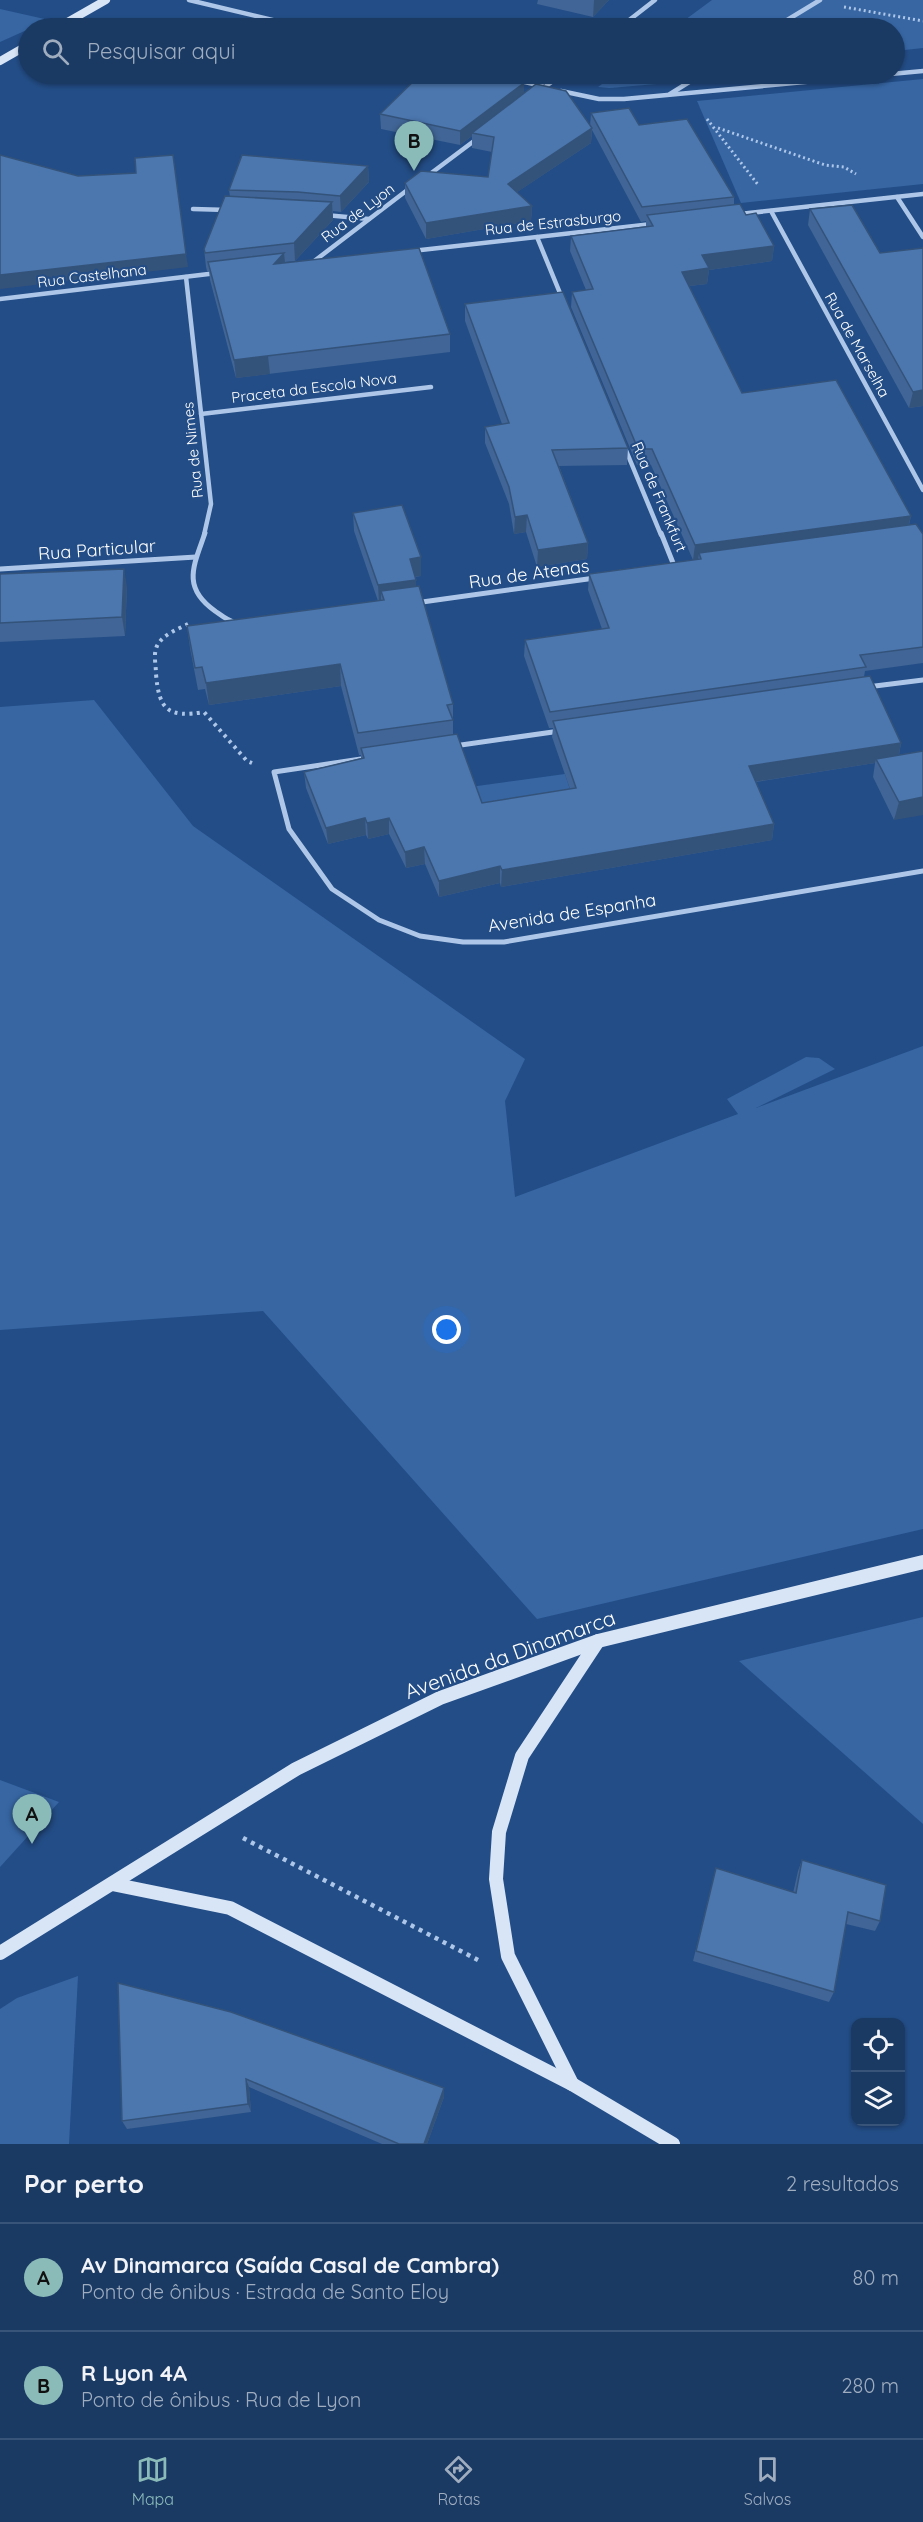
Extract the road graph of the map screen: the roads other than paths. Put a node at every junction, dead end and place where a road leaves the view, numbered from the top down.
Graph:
1 (106, 0) edge
2 (189, 0) edge
3 (655, 0) edge
4 (819, 0) edge
5 (74, 18) edge
6 (264, 18) edge
7 (632, 18) edge
8 (790, 18) edge
9 (18, 51) edge
10 (0, 61) edge
11 (923, 71) edge
12 (905, 73) edge
13 (532, 84) edge
14 (549, 84) edge
15 (685, 84) edge
16 (784, 84) edge
17 (545, 87) junction
18 (536, 94) edge
19 (667, 95) junction
20 (482, 135) edge
21 (923, 194) edge
22 (897, 197) junction
23 (194, 209) dead end
24 (235, 210) edge
25 (771, 211) junction
26 (320, 214) edge
27 (736, 215) edge
28 (369, 219) junction
29 (654, 224) edge
30 (537, 237) junction
31 (923, 237) edge
32 (407, 252) edge
33 (325, 261) edge
34 (313, 262) junction
35 (302, 264) edge
36 (228, 272) edge
37 (186, 277) junction
38 (0, 299) edge
39 (564, 302) edge
40 (431, 387) dead end
41 (201, 414) junction
42 (622, 441) edge
43 (923, 490) edge
44 (196, 556) junction
45 (687, 566) edge
46 (675, 568) junction
47 (663, 569) edge
48 (0, 570) edge
49 (605, 577) edge
50 (406, 604) edge
51 (242, 623) edge
52 (923, 680) edge
53 (864, 688) edge
54 (569, 730) edge
55 (451, 746) edge
56 (368, 758) edge
57 (923, 871) edge
58 (923, 1562) edge
59 (598, 1641) junction
60 (112, 1884) junction
61 (0, 1953) edge
62 (572, 2084) junction
63 (673, 2144) edge

1 - 5 main road
2 - 6 street
3 - 7 street
4 - 8 street
9 - 10 main road
11 - 12 street
13 - 17 street
14 - 17 street
15 - 19 street
16 - 19 street
17 - 18 street
17 - 19 street
20 - 28 street, Rua de Lyon
21 - 22 street
22 - 25 street
22 - 31 street
23 - 24 street
25 - 27 street
25 - 43 street, Rua de Marselha
26 - 28 street
28 - 34 street, Rua de Lyon
29 - 30 street, Rua de Estrasburgo
30 - 32 street, Rua de Estrasburgo
30 - 39 street
33 - 34 street
34 - 35 street
36 - 37 street
37 - 38 street, Rua Castelhana
37 - 41 street, Rua de Nimes
40 - 41 street, Praceta da Escola Nova
41 - 44 street, Rua de Nimes
42 - 46 street, Rua de Frankfurt
44 - 48 street, Rua Particular
44 - 51 street, Rua de Nimes
45 - 46 street
46 - 47 street
49 - 50 street, Rua de Atenas
52 - 53 street
54 - 55 street
56 - 57 street, Avenida de Espanha
58 - 59 main road, Avenida da Dinamarca
59 - 60 main road, Avenida da Dinamarca
59 - 62 main road
60 - 61 main road, Avenida da Dinamarca
60 - 62 main road
62 - 63 main road

